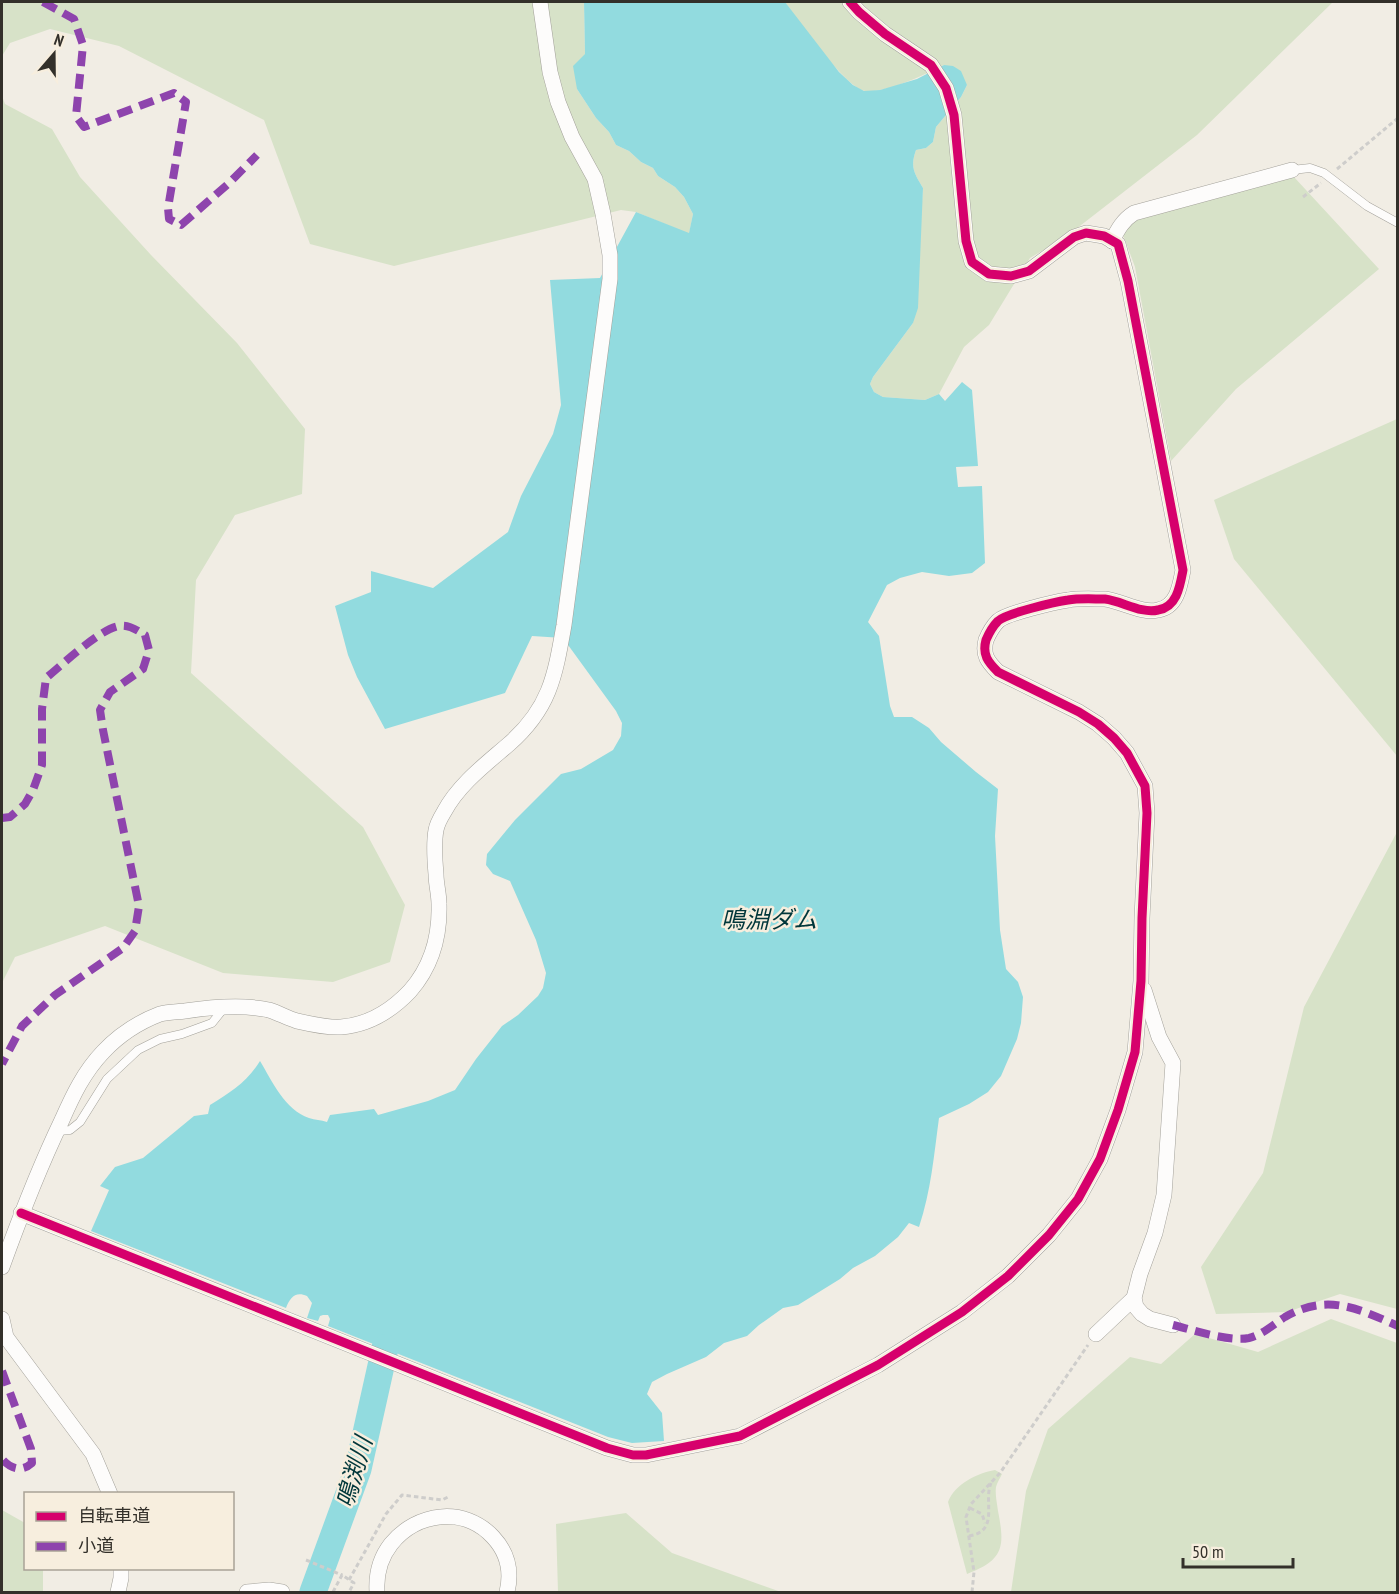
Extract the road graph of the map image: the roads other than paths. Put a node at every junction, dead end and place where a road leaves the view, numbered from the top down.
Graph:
1 (540, 2) edge
2 (850, 2) edge
3 (1292, 170) joint
4 (1398, 223) edge
5 (1112, 240) junction
6 (1141, 981) junction
7 (225, 1007) junction
8 (56, 1131) junction
9 (21, 1214) junction
10 (2, 1267) edge
11 (1134, 1298) junction
12 (2, 1319) edge
13 (1173, 1324) dead end
14 (1096, 1334) road end
15 (109, 1492) edge
16 (121, 1570) edge
17 (118, 1593) edge
18 (248, 1593) edge
19 (282, 1593) edge
20 (377, 1593) edge
21 (507, 1593) edge

1 - 7 street
2 - 5 street
3 - 4 lane
3 - 5 street
5 - 6 street
6 - 9 street
6 - 11 street
7 - 8 lane
7 - 8 street
8 - 9 street
9 - 10 street
11 - 13 street
11 - 14 street
12 - 15 street
16 - 17 street
18 - 19 street
20 - 21 street

